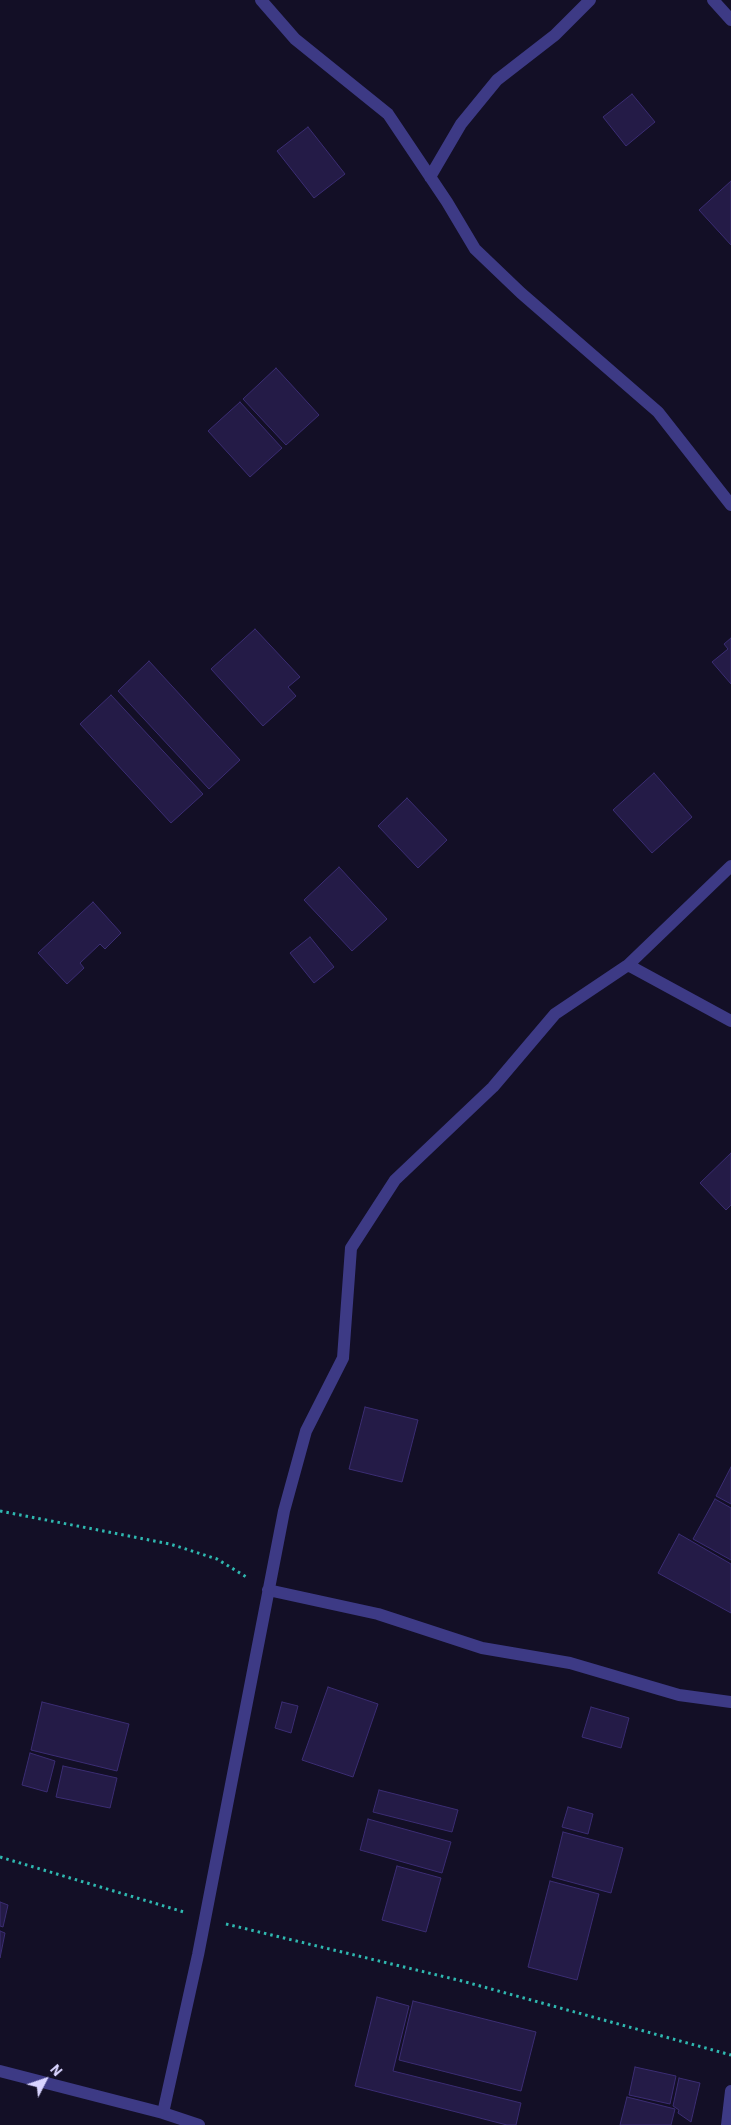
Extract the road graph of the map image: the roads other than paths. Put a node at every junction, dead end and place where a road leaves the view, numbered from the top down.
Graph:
1 (261, 0) edge
2 (590, 0) edge
3 (713, 0) edge
4 (731, 20) edge
5 (430, 177) junction
6 (731, 506) edge
7 (731, 866) edge
8 (628, 965) junction
9 (731, 1021) edge
10 (268, 1590) junction
11 (731, 1702) edge
12 (0, 2071) edge
13 (731, 2091) edge
14 (163, 2113) junction
15 (199, 2125) edge
16 (727, 2125) edge

1 - 5 street
2 - 5 street
3 - 4 street
5 - 6 street
7 - 8 street
8 - 9 street
8 - 10 street
10 - 11 street
10 - 14 street
12 - 14 street
13 - 16 street
14 - 15 street

